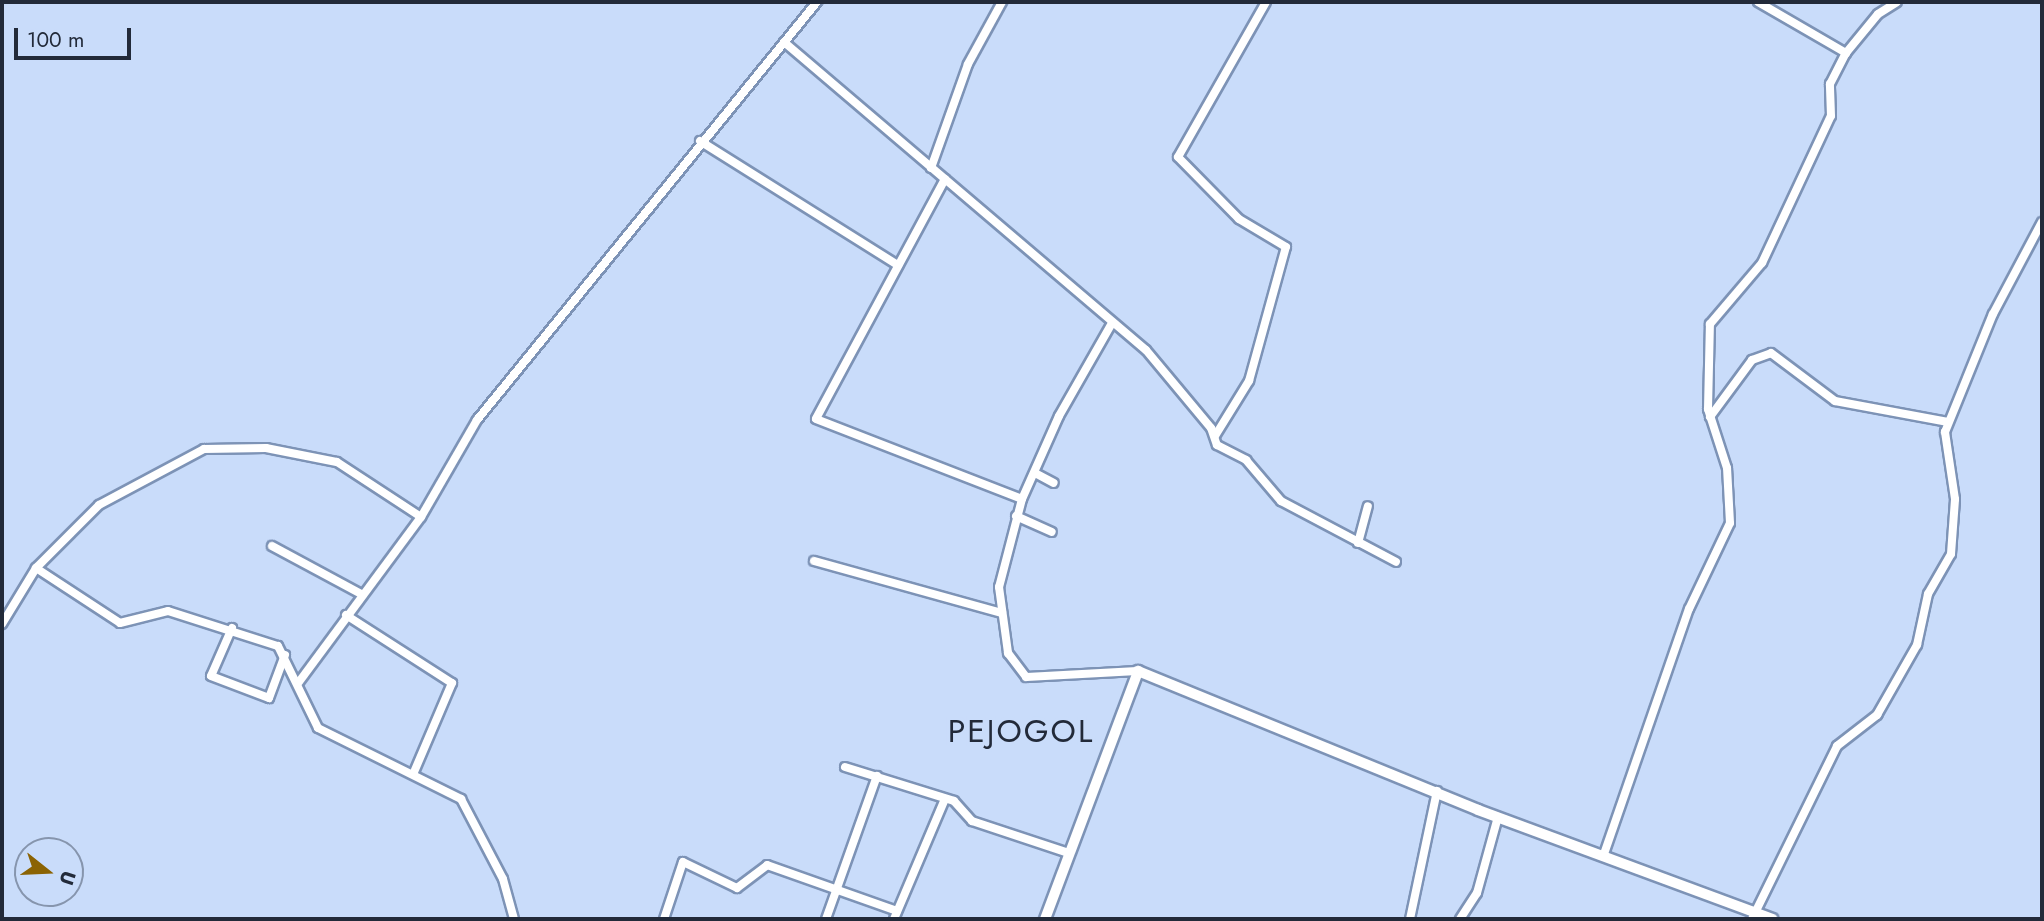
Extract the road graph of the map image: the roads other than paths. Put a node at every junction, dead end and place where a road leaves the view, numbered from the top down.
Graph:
1 (817, 2) edge
2 (1002, 2) edge
3 (1266, 2) edge
4 (1758, 2) edge
5 (1897, 2) edge
6 (784, 42) junction
7 (1846, 53) junction
8 (700, 141) junction
9 (931, 167) junction
10 (945, 179) junction
11 (2042, 222) edge
12 (898, 265) junction
13 (1112, 323) junction
14 (1710, 418) junction
15 (1948, 422) junction
16 (1214, 436) junction
17 (1035, 473) junction
18 (1054, 483) dead end
19 (1023, 499) junction
20 (1368, 506) dead end
21 (1016, 516) junction
22 (421, 517) junction
23 (1052, 532) dead end
24 (1357, 543) junction
25 (272, 546) dead end
26 (814, 561) dead end
27 (1396, 562) dead end
28 (36, 568) junction
29 (361, 594) junction
30 (1002, 613) junction
31 (346, 615) junction
32 (2, 624) edge
33 (232, 628) junction
34 (285, 655) junction
35 (1138, 671) junction
36 (299, 682) junction
37 (845, 767) dead end
38 (414, 772) junction
39 (877, 776) junction
40 (1437, 792) junction
41 (945, 799) junction
42 (1498, 817) junction
43 (1066, 852) junction
44 (1604, 854) junction
45 (837, 890) junction
46 (895, 915) edge
47 (1754, 916) edge
48 (514, 919) edge
49 (664, 919) edge
50 (827, 919) edge
51 (1045, 919) edge
52 (1410, 919) edge
53 (1460, 919) edge
54 (1772, 919) edge

1 - 6 street
2 - 9 street
3 - 16 street
4 - 7 street
5 - 7 street
6 - 8 street
6 - 9 street
7 - 14 street
8 - 12 street
8 - 22 street
9 - 10 street
10 - 12 street
10 - 13 street
11 - 15 street
12 - 19 street
13 - 16 street
13 - 17 street
14 - 15 street
14 - 44 street
15 - 47 street
16 - 24 street
17 - 18 street
17 - 19 street
19 - 21 street
20 - 24 street
21 - 23 street
21 - 30 street
22 - 28 street
22 - 29 street
24 - 27 street
25 - 29 street
26 - 30 street
28 - 32 street
28 - 33 street
29 - 31 street
30 - 35 street
31 - 36 street
31 - 38 street
33 - 34 street
33 - 34 street
34 - 36 street
35 - 40 street
35 - 43 street
36 - 38 street
37 - 39 street
38 - 48 street
39 - 41 street
39 - 45 street
40 - 42 street
40 - 52 street
41 - 43 street
41 - 46 street
42 - 44 street
42 - 53 street
43 - 51 street
44 - 47 street
45 - 46 street
45 - 49 street
45 - 50 street
47 - 54 street

